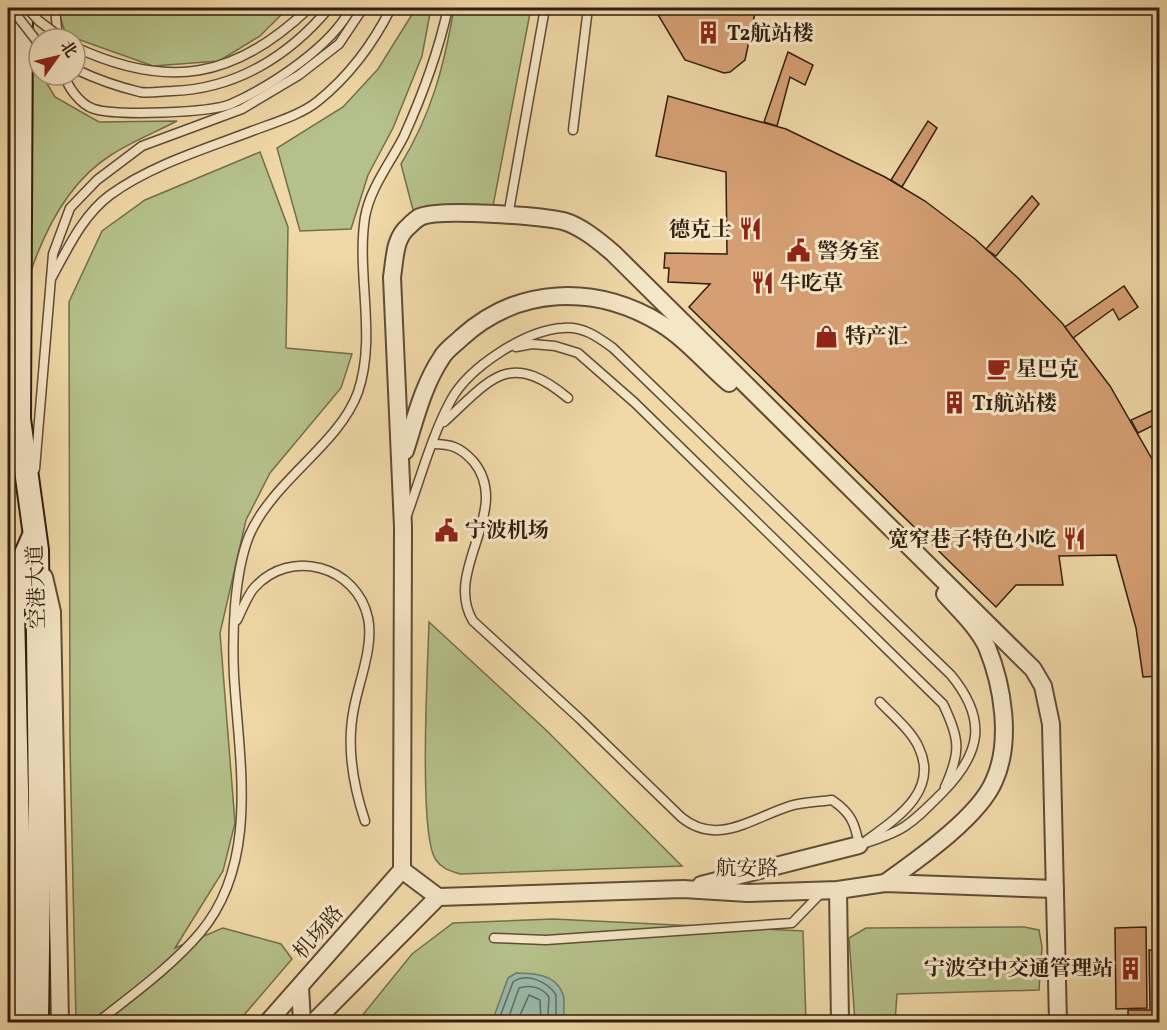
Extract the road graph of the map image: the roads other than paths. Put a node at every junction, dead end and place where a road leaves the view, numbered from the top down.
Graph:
1 (11, 8) edge
2 (21, 8) edge
3 (27, 8) edge
4 (55, 8) edge
5 (309, 8) edge
6 (329, 8) edge
7 (351, 8) edge
8 (363, 8) edge
9 (391, 8) edge
10 (448, 8) edge
11 (545, 8) edge
12 (588, 8) edge
13 (47, 27) edge
14 (57, 27) edge
15 (27, 29) edge
16 (87, 53) edge
17 (87, 73) edge
18 (70, 87) edge
19 (573, 129) dead end
20 (508, 216) junction
21 (51, 280) junction
22 (505, 350) junction
23 (568, 398) dead end
24 (441, 424) junction
25 (433, 444) junction
26 (401, 462) junction
27 (33, 524) junction
28 (403, 527) junction
29 (234, 626) junction
30 (880, 702) dead end
31 (942, 793) junction
32 (365, 821) dead end
33 (859, 845) junction
34 (402, 870) junction
35 (885, 883) junction
36 (1055, 889) junction
37 (682, 890) junction
38 (832, 890) junction
39 (438, 897) junction
40 (494, 938) dead end
41 (300, 987) junction
42 (22, 1023) edge
43 (37, 1023) edge
44 (60, 1023) edge
45 (98, 1023) edge
46 (268, 1023) edge
47 (302, 1023) edge
48 (314, 1023) edge
49 (840, 1023) edge
50 (1058, 1023) edge

1 - 15 lane, bridge
2 - 27 main road, 空港大道
3 - 13 lane, bridge
4 - 14 lane
5 - 16 lane, bridge
6 - 17 lane, bridge
7 - 18 lane
8 - 21 lane
9 - 21 lane
10 - 29 lane
11 - 20 lane
12 - 19 lane
20 - 26 street
20 - 36 street
21 - 27 lane
22 - 24 lane
22 - 31 lane
22 - 31 lane
23 - 24 lane
24 - 25 lane
25 - 28 lane
25 - 33 lane
26 - 28 street
26 - 35 street
27 - 42 main road
27 - 43 main road, 空港大道
27 - 44 street
28 - 34 street
29 - 32 lane
29 - 45 lane
30 - 33 lane
31 - 33 lane
33 - 37 street
34 - 39 street
34 - 41 street, 机场路
35 - 36 street, 航安路
35 - 38 street, 航安路
36 - 50 street
37 - 38 street, 航安路
37 - 39 street, 航安路
38 - 40 lane
38 - 49 street
39 - 48 street
41 - 46 street, 机场路
41 - 47 street

